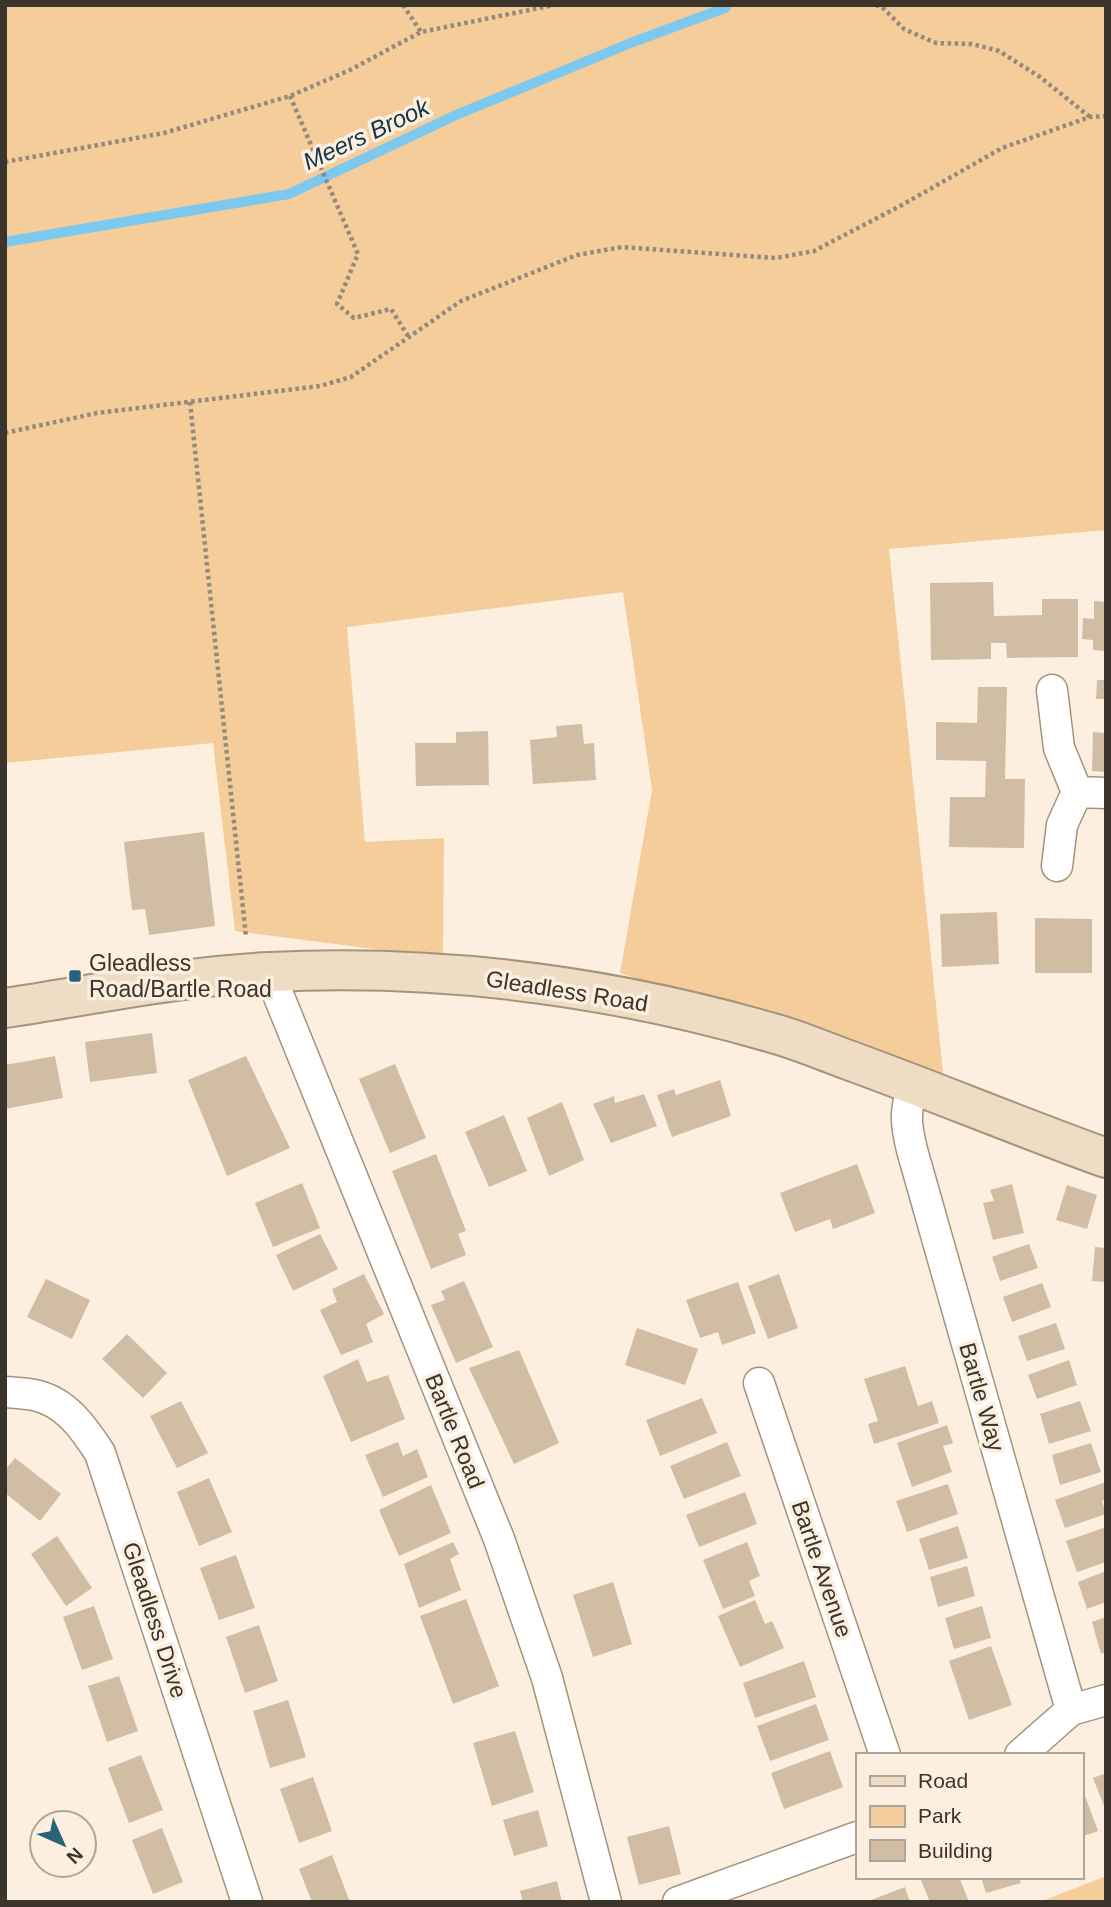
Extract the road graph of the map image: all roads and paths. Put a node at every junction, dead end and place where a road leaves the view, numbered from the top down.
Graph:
1 (403, 5) edge
2 (554, 5) edge
3 (876, 5) edge
4 (421, 32) junction
5 (290, 96) junction
6 (1106, 116) edge
7 (1090, 117) junction
8 (5, 162) edge
9 (408, 336) junction
10 (190, 402) junction
11 (5, 433) edge
12 (1052, 690) dead end
13 (1091, 793) edge
14 (1057, 866) dead end
15 (259, 973) junction
16 (5, 1008) edge
17 (914, 1084) junction
18 (1106, 1158) edge
19 (759, 1383) dead end
20 (5, 1392) edge
21 (1106, 1700) edge
22 (1071, 1710) junction
23 (884, 1753) edge
24 (1022, 1753) edge
25 (856, 1837) edge
26 (247, 1902) edge
27 (606, 1902) edge
28 (678, 1902) edge

1 - 4 path
2 - 4 path
3 - 7 path
4 - 5 path
5 - 8 path
5 - 9 path
6 - 7 path
7 - 9 path
9 - 10 path
10 - 11 path
10 - 15 path
12 - 13 street
13 - 14 street
15 - 16 main road, Gleadless Road
15 - 17 main road, Gleadless Road
15 - 27 street, Bartle Road
17 - 18 main road, Gleadless Road
17 - 22 street, Bartle Way
19 - 23 street, Bartle Avenue
20 - 26 street, Gleadless Drive
21 - 22 street
22 - 24 street
25 - 28 street

